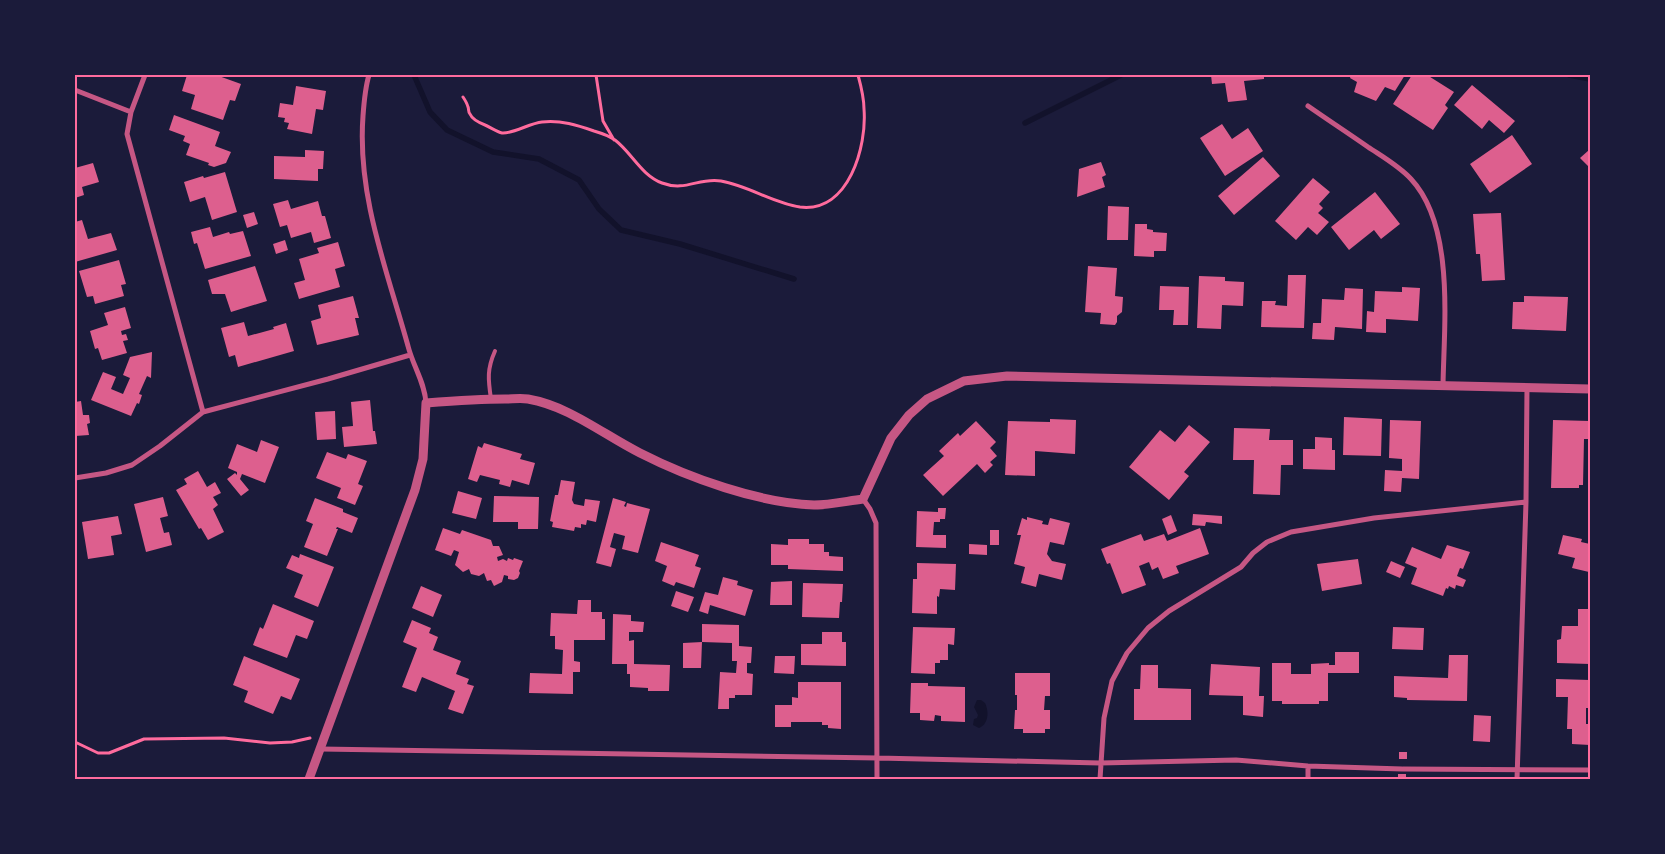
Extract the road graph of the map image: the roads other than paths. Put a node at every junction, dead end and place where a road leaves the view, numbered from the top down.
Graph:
1 (145, 75) edge
2 (370, 75) edge
3 (75, 90) edge
4 (1308, 106) dead end
5 (131, 112) junction
6 (495, 351) dead end
7 (410, 355) junction
8 (1443, 385) junction
9 (1527, 387) junction
10 (1590, 389) edge
11 (492, 399) junction
12 (426, 403) junction
13 (203, 412) junction
14 (75, 478) edge
15 (863, 499) junction
16 (1526, 502) junction
17 (321, 749) junction
18 (878, 758) junction
19 (1100, 763) junction
20 (1308, 766) junction
21 (1517, 770) junction
22 (1590, 770) edge
23 (309, 779) edge
24 (877, 779) edge
25 (1100, 779) edge
26 (1308, 779) edge
27 (1516, 779) edge

1 - 5 street
2 - 7 street
3 - 5 street
4 - 8 street
5 - 13 street
6 - 11 lane
7 - 12 street
7 - 13 street
8 - 9 street
8 - 15 street
9 - 10 street
9 - 16 street
11 - 12 street
11 - 15 street
12 - 17 street
13 - 14 street
15 - 18 street
16 - 19 street
16 - 21 street
17 - 18 street
17 - 23 street
18 - 19 street
18 - 24 street
19 - 20 street
19 - 25 street
20 - 21 street
20 - 26 street
21 - 22 street
21 - 27 street

